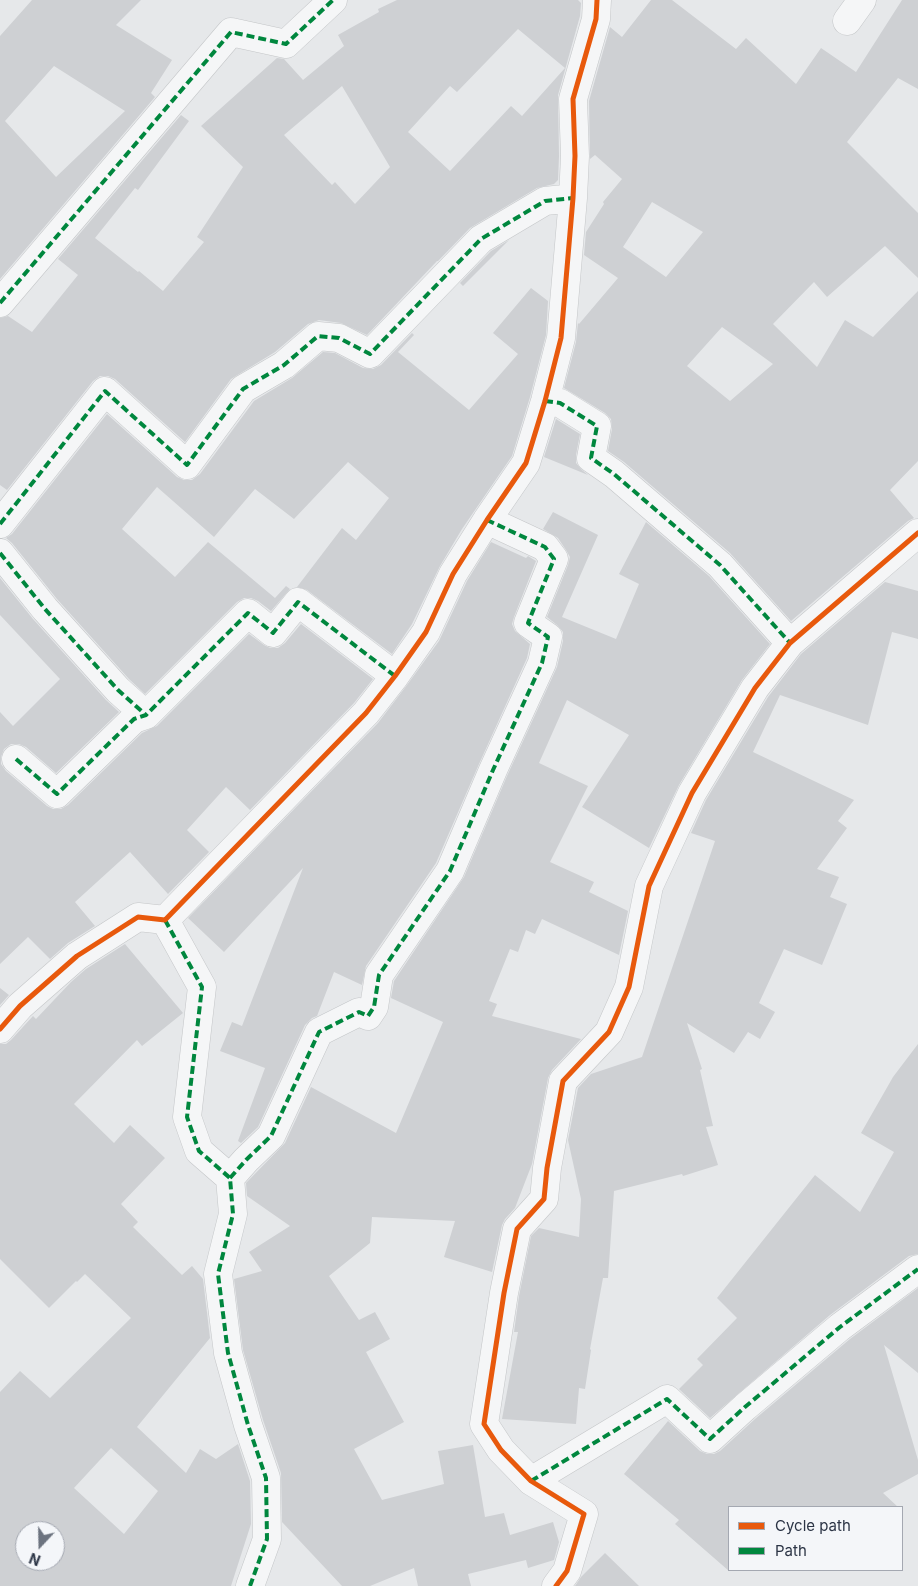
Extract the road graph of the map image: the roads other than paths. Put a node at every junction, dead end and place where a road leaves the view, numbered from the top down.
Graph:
1 (333, 0) edge
2 (597, 0) edge
3 (574, 198) junction
4 (0, 304) edge
5 (545, 401) junction
6 (487, 520) junction
7 (0, 524) edge
8 (918, 533) edge
9 (0, 553) edge
10 (790, 643) junction
11 (395, 676) junction
12 (146, 715) junction
13 (16, 759) dead end
14 (165, 920) junction
15 (0, 1029) edge
16 (230, 1178) junction
17 (918, 1269) edge
18 (531, 1481) junction
19 (250, 1586) edge
20 (556, 1586) edge

1 - 4 street
2 - 3 street
3 - 5 street
3 - 7 street
5 - 6 street
5 - 10 street
6 - 11 street
6 - 16 street
8 - 10 street
9 - 12 street
10 - 18 street
11 - 12 street
11 - 14 street
12 - 13 street
14 - 15 street
14 - 16 street
16 - 19 street
17 - 18 street
18 - 20 street

